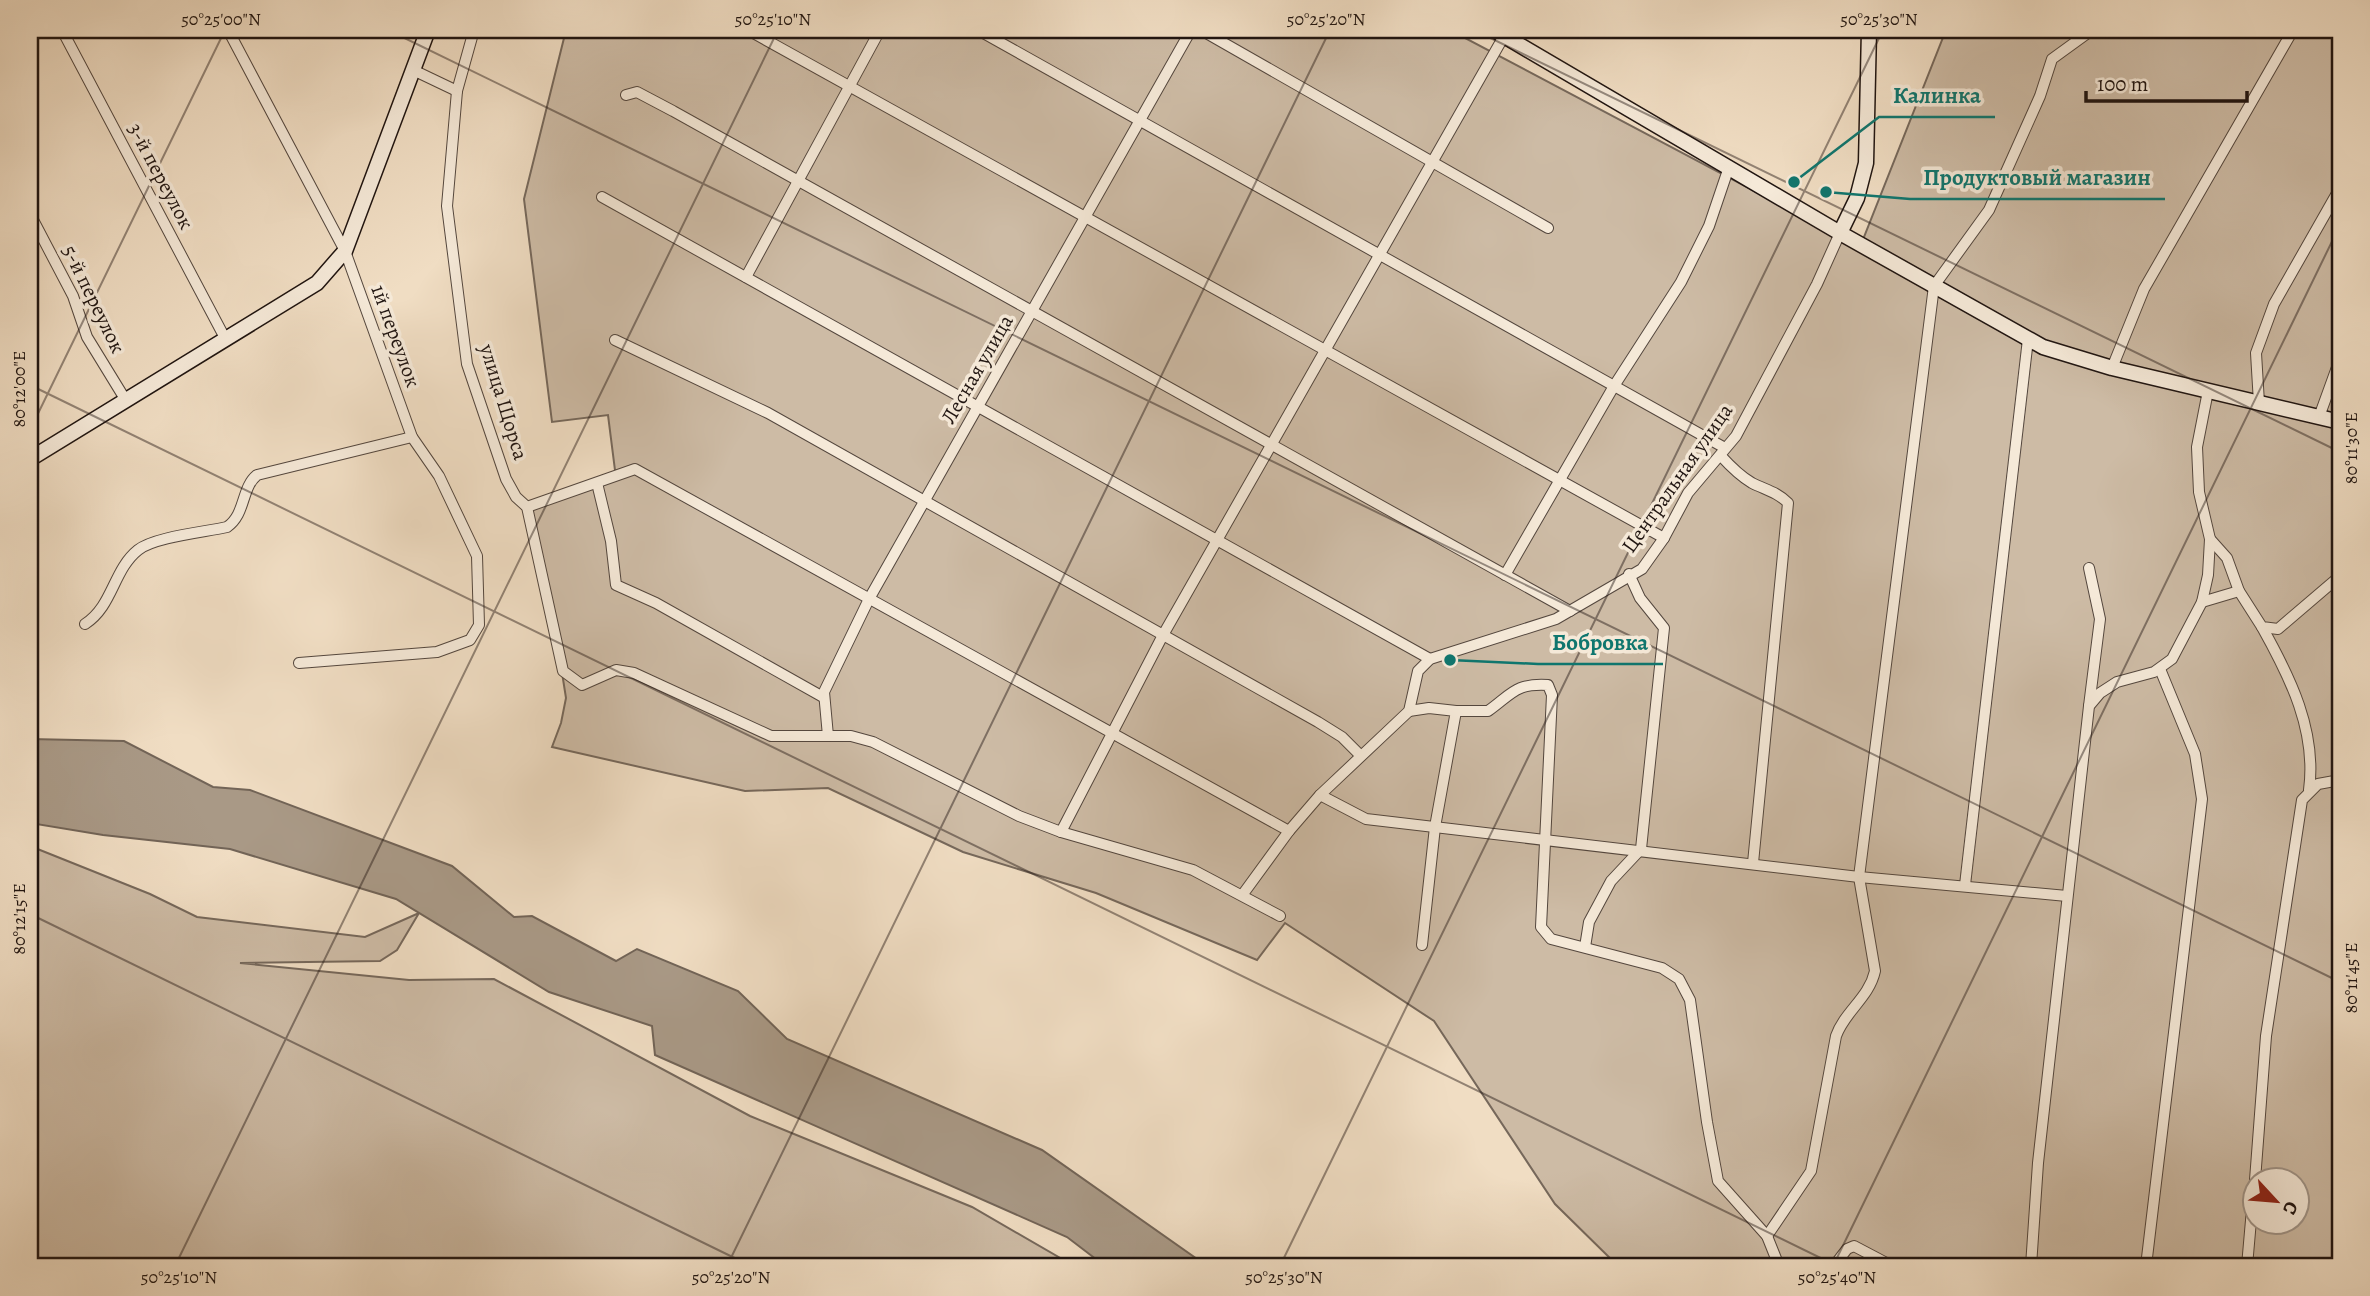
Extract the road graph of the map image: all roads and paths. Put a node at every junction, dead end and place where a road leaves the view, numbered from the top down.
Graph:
1 (62, 30) edge
2 (228, 30) edge
3 (428, 30) edge
4 (474, 30) edge
5 (748, 30) edge
6 (880, 30) edge
7 (978, 30) edge
8 (1191, 30) edge
9 (1201, 30) edge
10 (1869, 30) edge
11 (2092, 30) edge
12 (2293, 30) edge
13 (1500, 32) edge
14 (413, 70) junction
15 (849, 86) junction
16 (457, 91) junction
17 (626, 95) dead end
18 (1140, 121) junction
19 (1432, 162) junction
20 (1730, 167) junction
21 (798, 181) junction
22 (2340, 188) edge
23 (602, 197) dead end
24 (30, 215) edge
25 (1084, 216) junction
26 (1548, 228) dead end
27 (1840, 233) junction
28 (345, 251) junction
29 (1380, 255) junction
30 (747, 276) junction
31 (1934, 286) junction
32 (1032, 311) junction
33 (2028, 339) junction
34 (226, 340) junction
35 (615, 340) dead end
36 (1325, 350) junction
37 (2340, 359) edge
38 (2112, 368) junction
39 (1614, 386) junction
40 (2208, 391) junction
41 (125, 399) junction
42 (2259, 403) junction
43 (977, 406) junction
44 (2319, 417) junction
45 (2340, 422) edge
46 (412, 437) junction
47 (1273, 445) junction
48 (1723, 452) junction
49 (30, 459) edge
50 (1557, 480) junction
51 (597, 483) junction
52 (925, 502) junction
53 (527, 507) junction
54 (1664, 538) junction
55 (2210, 539) junction
56 (1217, 540) junction
57 (2089, 568) dead end
58 (1629, 574) junction
59 (1505, 575) junction
60 (2340, 576) edge
61 (2239, 591) junction
62 (869, 599) junction
63 (2202, 602) junction
64 (1570, 611) junction
65 (85, 624) dead end
66 (2262, 627) junction
67 (1163, 635) junction
68 (1430, 659) junction
69 (299, 663) dead end
70 (2160, 669) junction
71 (823, 696) junction
72 (2089, 706) junction
73 (1409, 711) junction
74 (1456, 711) junction
75 (1112, 734) junction
76 (828, 736) junction
77 (1360, 755) junction
78 (2340, 780) edge
79 (2309, 790) junction
80 (1320, 795) junction
81 (1435, 827) junction
82 (1289, 831) junction
83 (1061, 832) junction
84 (1543, 839) junction
85 (1641, 849) junction
86 (1752, 863) junction
87 (1859, 877) junction
88 (1965, 885) junction
89 (1244, 894) junction
90 (2067, 896) junction
91 (1280, 916) dead end
92 (1422, 945) dead end
93 (1585, 947) junction
94 (2256, 1166) edge
95 (2251, 1236) edge
96 (1767, 1237) junction
97 (1779, 1266) edge
98 (1834, 1266) edge
99 (1892, 1266) edge
100 (2031, 1266) edge
101 (2146, 1266) edge
102 (2248, 1266) edge

1 - 34 street, 3-й переулок
2 - 28 street, 1й переулок
3 - 14 street
4 - 16 street, улица Щорса
5 - 15 street
6 - 15 street
7 - 18 street
8 - 18 street, Лесная улица
9 - 19 street
10 - 27 street, Центральная улица
11 - 31 street
12 - 38 street
13 - 19 street
13 - 20 street
14 - 16 street
14 - 28 street
15 - 21 street
15 - 25 street
16 - 53 street, улица Щорса
17 - 21 street
18 - 25 street, Лесная улица
18 - 29 street
19 - 26 street
19 - 29 street
20 - 27 street
20 - 39 street
21 - 30 street
21 - 32 street
22 - 42 street
23 - 30 street
24 - 41 street, 5-й переулок
25 - 32 street, Лесная улица
25 - 36 street
27 - 31 street
27 - 48 street, Центральная улица
28 - 34 street
28 - 46 street, 1й переулок
29 - 36 street
29 - 39 street
30 - 43 street
31 - 33 street
31 - 87 street
32 - 43 street, Лесная улица
32 - 47 street
33 - 38 street
33 - 88 street
34 - 41 street
35 - 52 street
36 - 47 street
36 - 50 street
37 - 44 street
38 - 40 street
39 - 48 street
39 - 50 street
40 - 42 street
40 - 55 street
41 - 49 street
42 - 44 street
43 - 52 street, Лесная улица
43 - 56 street
44 - 45 street
46 - 65 street
46 - 69 street, 1й переулок
47 - 56 street
47 - 59 street
48 - 54 street, Центральная улица
48 - 86 street
50 - 54 street
50 - 59 street
51 - 53 street
51 - 62 street
51 - 71 street
52 - 62 street, Лесная улица
52 - 67 street
53 - 76 street, улица Щорса
54 - 58 street, Центральная улица
55 - 61 street
55 - 63 street
56 - 67 street
56 - 68 street
57 - 72 street
58 - 64 street, Центральная улица
58 - 85 street
59 - 64 street
60 - 66 street
61 - 63 street
61 - 66 street
62 - 71 street, Лесная улица
62 - 75 street
63 - 70 street
64 - 68 street, Центральная улица
66 - 79 street
67 - 75 street
67 - 77 street
68 - 73 street
70 - 72 street
70 - 101 street
71 - 76 street
72 - 90 street
73 - 74 street
73 - 77 street
74 - 81 street
74 - 84 street
75 - 82 street
75 - 83 street
76 - 83 street
77 - 80 street
78 - 79 street
79 - 94 street
80 - 81 street
80 - 82 street
81 - 84 street
81 - 92 street
82 - 89 street
83 - 89 street
84 - 85 street
84 - 93 street
85 - 86 street
85 - 93 street
86 - 87 street
87 - 88 street
87 - 96 street
88 - 90 street
89 - 91 street
90 - 100 street
93 - 96 street
95 - 102 street
96 - 97 street
98 - 99 street

